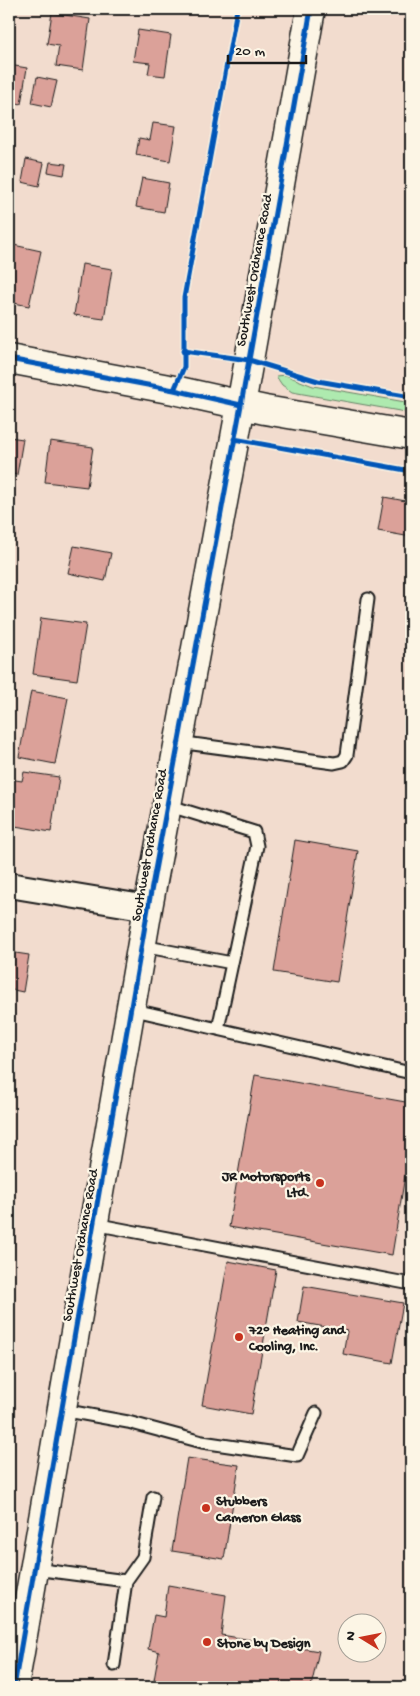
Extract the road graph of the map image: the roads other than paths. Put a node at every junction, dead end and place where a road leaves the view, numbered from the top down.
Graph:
1 (311, 9) edge
2 (9, 359) edge
3 (241, 405) junction
4 (411, 435) edge
5 (368, 600) dead end
6 (178, 742) junction
7 (167, 805) junction
8 (9, 885) edge
9 (148, 908) junction
10 (142, 946) junction
11 (232, 963) junction
12 (130, 1009) junction
13 (218, 1029) junction
14 (411, 1073) edge
15 (94, 1224) junction
16 (411, 1284) edge
17 (62, 1410) junction
18 (316, 1413) dead end
19 (152, 1497) dead end
20 (35, 1569) junction
21 (126, 1581) junction
22 (16, 1629) edge
23 (114, 1664) dead end
24 (14, 1687) edge

1 - 3 street, Southwest Ordnance Road
2 - 3 street
3 - 4 street
3 - 6 street, Southwest Ordnance Road
5 - 6 lane
6 - 7 street, Southwest Ordnance Road
7 - 9 street, Southwest Ordnance Road
7 - 11 lane
8 - 9 street
9 - 10 street, Southwest Ordnance Road
10 - 11 lane
10 - 12 street, Southwest Ordnance Road
11 - 13 lane
12 - 13 lane
12 - 15 street, Southwest Ordnance Road
13 - 14 lane
15 - 16 lane
15 - 17 street, Southwest Ordnance Road
17 - 18 lane
17 - 20 street, Southwest Ordnance Road
19 - 21 lane
20 - 21 lane
20 - 22 street, Southwest Ordnance Road
21 - 23 lane
22 - 24 street, Southwest Ordnance Road

